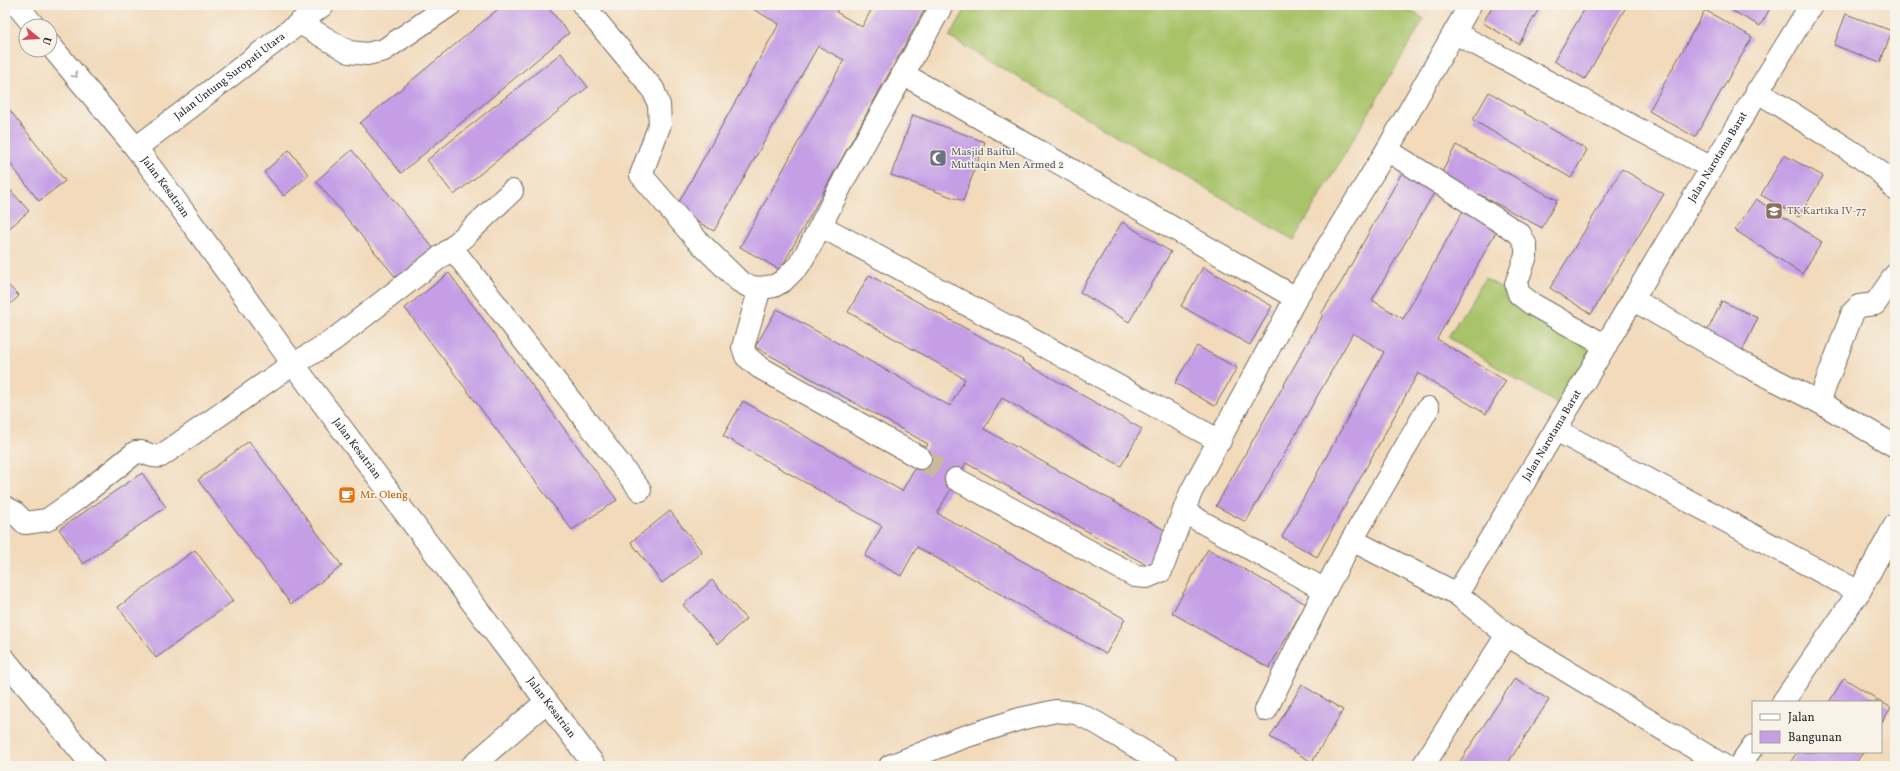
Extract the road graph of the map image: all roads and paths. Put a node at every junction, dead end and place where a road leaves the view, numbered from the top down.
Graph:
1 (17, 5) edge
2 (323, 5) edge
3 (450, 5) edge
4 (583, 5) edge
5 (942, 5) edge
6 (1470, 5) edge
7 (1811, 5) edge
8 (28, 18) edge
9 (300, 23) junction
10 (1455, 33) junction
11 (58, 55) edge
12 (903, 74) junction
13 (1757, 91) junction
14 (136, 148) junction
15 (1387, 150) junction
16 (1710, 167) junction
17 (1895, 189) edge
18 (512, 191) dead end
19 (821, 226) junction
20 (452, 248) junction
21 (1895, 274) edge
22 (760, 288) junction
23 (1296, 298) junction
24 (1634, 300) junction
25 (1606, 346) junction
26 (294, 365) junction
27 (1819, 402) junction
28 (1428, 408) dead end
29 (1556, 430) junction
30 (1220, 440) junction
31 (1895, 446) edge
32 (920, 458) tunnel mouth
33 (956, 479) tunnel mouth
34 (640, 490) dead end
35 (5, 507) edge
36 (1184, 512) junction
37 (1895, 525) edge
38 (1352, 540) junction
39 (1325, 590) junction
40 (1858, 592) junction
41 (1457, 594) junction
42 (1507, 635) junction
43 (5, 660) edge
44 (1784, 701) edge
45 (546, 702) junction
46 (1266, 710) dead end
47 (1752, 747) edge
48 (896, 765) edge
49 (93, 766) edge
50 (472, 766) edge
51 (595, 766) edge
52 (1168, 766) edge
53 (1423, 766) edge
54 (1724, 766) edge
55 (1739, 766) edge

1 - 8 street
2 - 9 street, Jalan Untung Suropati Utara
3 - 9 street
4 - 22 street
5 - 12 street
6 - 10 street
7 - 13 street, Jalan Narotama Barat
9 - 14 street, Jalan Untung Suropati Utara
10 - 15 street
10 - 16 street
11 -> 14 street, Jalan Kesatrian
12 - 19 street
12 - 23 street
13 - 16 street, Jalan Narotama Barat
13 - 17 street
14 - 26 street, Jalan Kesatrian
15 - 23 street
15 - 25 street
16 - 24 street, Jalan Narotama Barat
18 - 20 street
19 - 22 street
19 - 30 street
20 - 26 street
20 - 34 street
21 - 27 street
22 - 32 street
23 - 30 street
24 - 25 street, Jalan Narotama Barat
24 - 27 street
25 - 29 street, Jalan Narotama Barat
26 - 35 street
26 - 45 street, Jalan Kesatrian
27 - 31 street
28 - 38 street
29 - 40 street
29 - 41 street, Jalan Narotama Barat
30 - 36 street
33 - 36 street
36 - 39 street
37 - 40 street
38 - 39 street
38 - 41 street
39 - 46 street
40 - 44 street
41 - 42 street
42 - 53 street
42 - 54 street
43 - 49 street
45 - 50 street
45 - 51 street, Jalan Kesatrian
47 - 55 street
48 - 52 street

